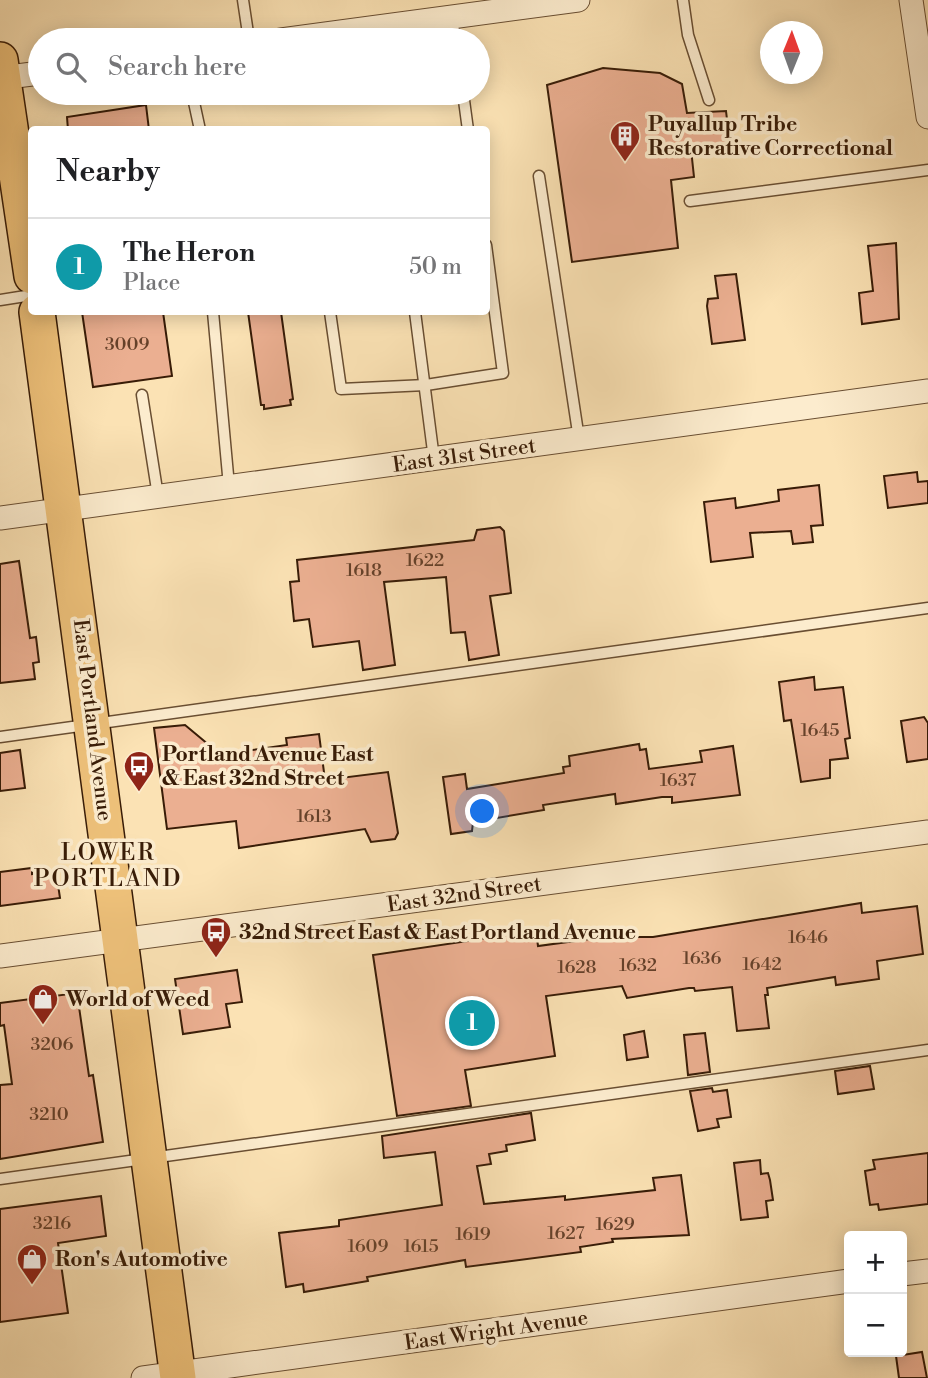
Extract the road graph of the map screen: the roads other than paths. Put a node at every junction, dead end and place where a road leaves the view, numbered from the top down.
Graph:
1 (243, 0) edge
2 (578, 0) edge
3 (683, 0) edge
4 (911, 0) edge
5 (452, 17) junction
6 (247, 28) edge
7 (370, 28) edge
8 (454, 28) edge
9 (1, 72) edge
10 (28, 73) edge
11 (709, 100) dead end
12 (195, 105) edge
13 (465, 105) edge
14 (928, 117) edge
15 (199, 126) edge
16 (467, 126) edge
17 (928, 170) edge
18 (539, 176) dead end
19 (690, 201) dead end
20 (28, 250) edge
21 (490, 275) edge
22 (28, 296) edge
23 (0, 300) edge
24 (37, 315) edge
25 (213, 315) edge
26 (330, 315) edge
27 (415, 315) edge
28 (426, 385) junction
29 (928, 391) edge
30 (142, 395) dead end
31 (579, 439) junction
32 (434, 459) junction
33 (229, 486) junction
34 (158, 496) junction
35 (65, 509) junction
36 (0, 518) edge
37 (928, 608) edge
38 (93, 724) junction
39 (0, 737) edge
40 (928, 832) edge
41 (121, 940) junction
42 (0, 956) edge
43 (928, 1050) edge
44 (150, 1158) junction
45 (0, 1179) edge
46 (928, 1270) edge
47 (907, 1273) edge
48 (844, 1282) edge
49 (178, 1376) edge
50 (143, 1378) edge

1 - 6 lane
2 - 5 street
3 - 11 lane
4 - 14 street
5 - 7 street
5 - 8 lane
9 - 10 street
9 - 20 main road
12 - 15 lane
13 - 16 lane
17 - 19 lane
18 - 31 lane
21 - 28 lane
22 - 23 lane
24 - 35 main road, East Portland Avenue
25 - 33 lane
26 - 28 lane
27 - 28 lane
28 - 32 lane
29 - 31 street, East 31st Street
30 - 34 lane
31 - 32 street, East 31st Street
32 - 33 street, East 31st Street
33 - 34 street, East 31st Street
34 - 35 street, East 31st Street
35 - 36 street, East 31st Street
35 - 38 main road, East Portland Avenue
37 - 38 lane
38 - 39 lane
38 - 41 main road, East Portland Avenue
40 - 41 street, East 32nd Street
41 - 42 street, East 32nd Street
41 - 44 main road, East Portland Avenue
43 - 44 lane
44 - 45 lane
44 - 49 main road, East Portland Avenue
46 - 47 street
48 - 49 street, East Wright Avenue
49 - 50 street, East Wright Avenue

